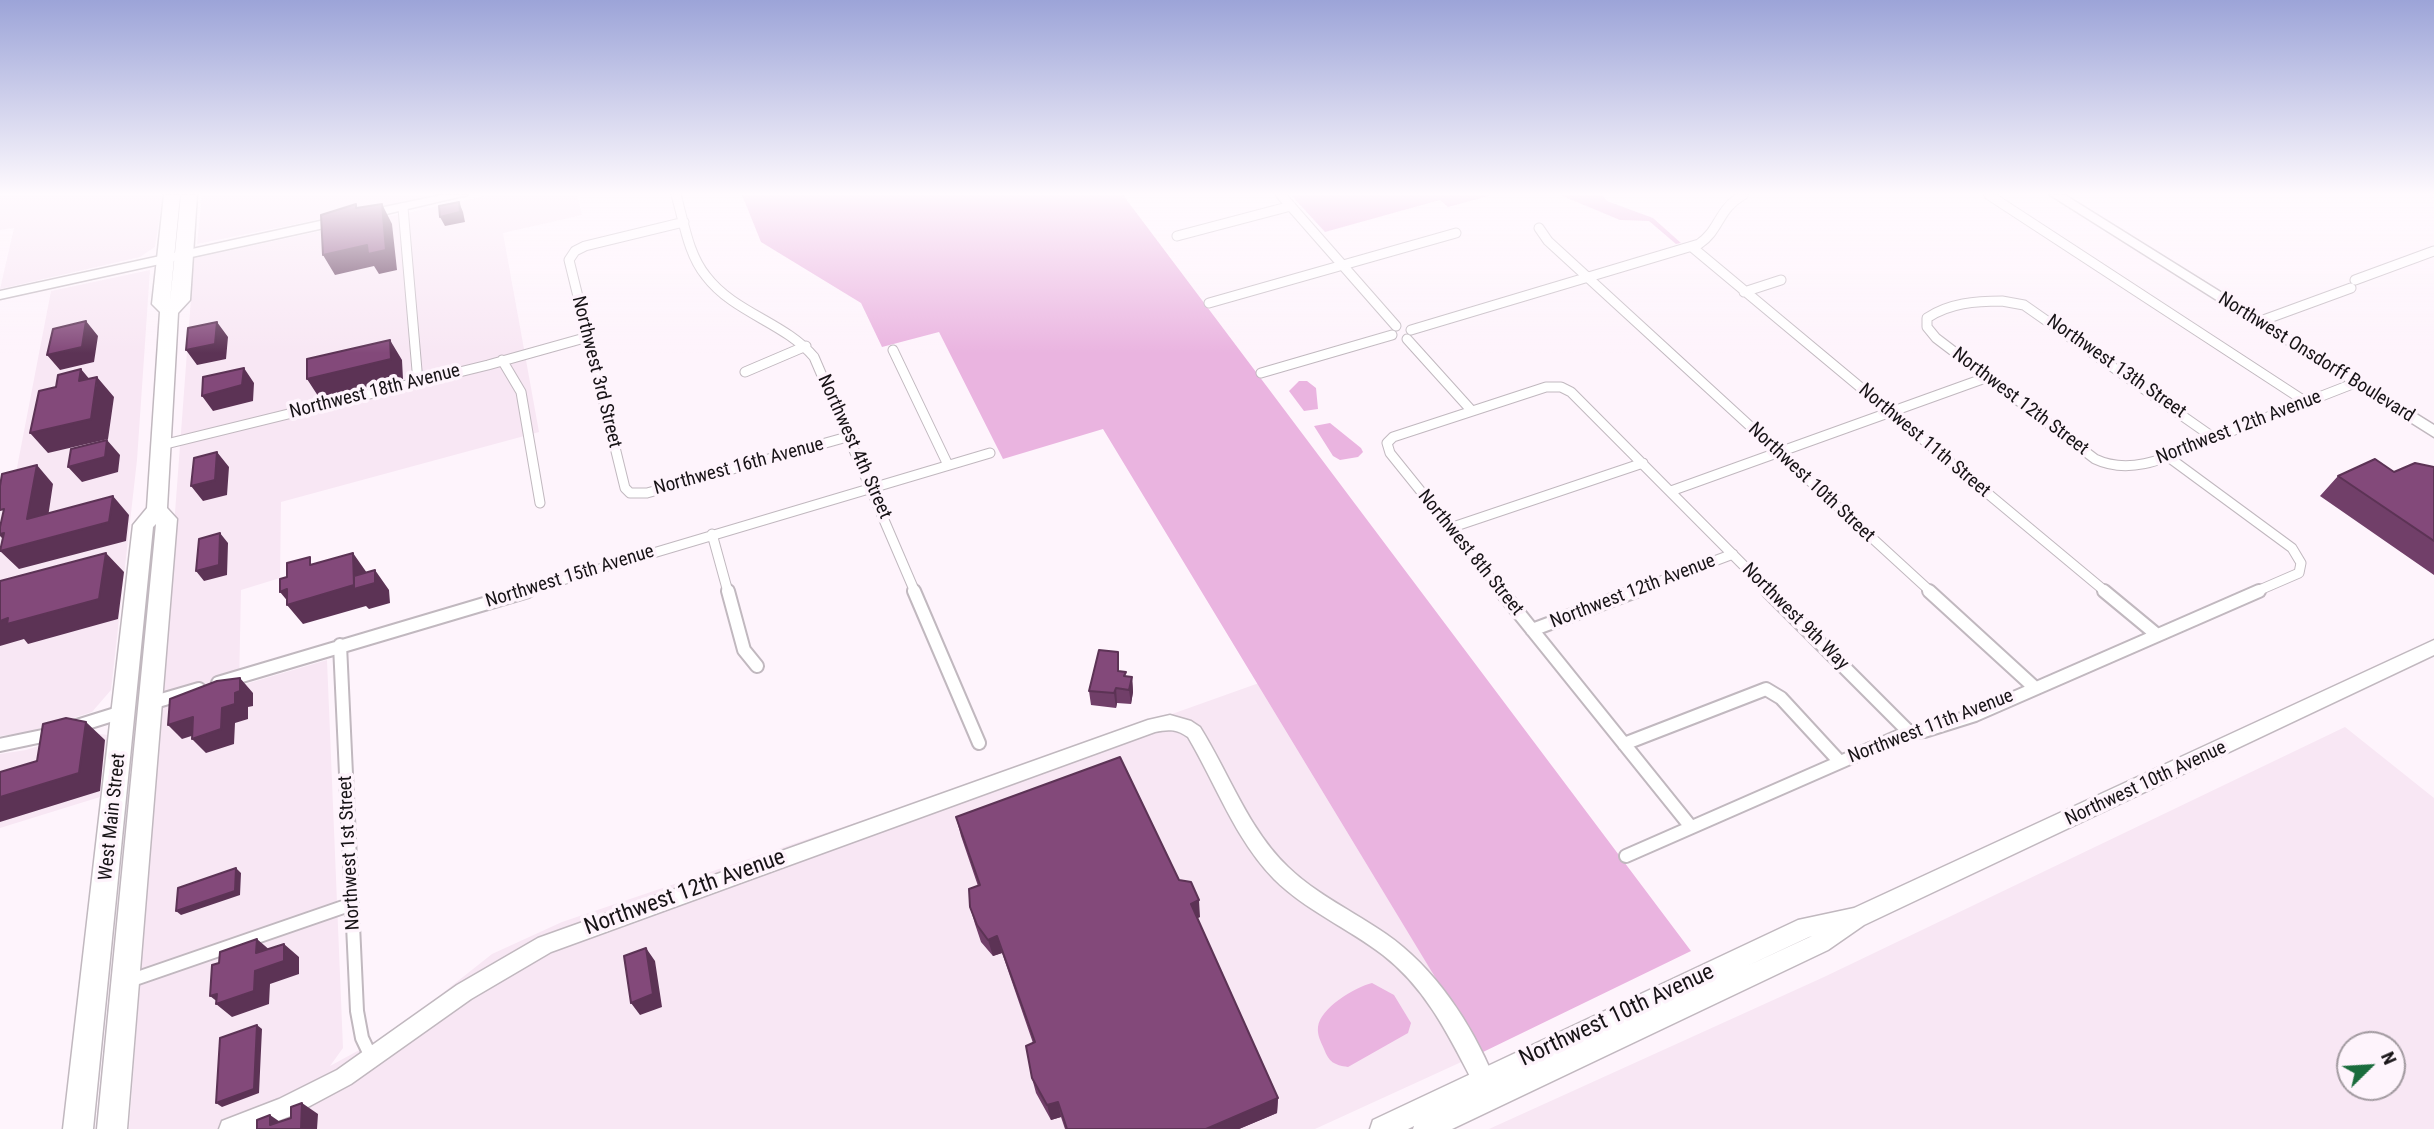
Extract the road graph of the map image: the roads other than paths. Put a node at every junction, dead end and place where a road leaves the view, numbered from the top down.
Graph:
1 (175, 248) edge
2 (177, 248) edge
3 (214, 248) edge
4 (406, 248) edge
5 (583, 248) edge
6 (692, 248) edge
7 (1328, 248) edge
8 (1401, 248) edge
9 (1555, 248) edge
10 (1690, 248) edge
11 (1693, 248) edge
12 (2070, 248) edge
13 (2140, 248) edge
14 (2434, 251) edge
15 (175, 256) junction
16 (1342, 264) junction
17 (1588, 277) junction
18 (1781, 280) dead end
19 (1744, 292) junction
20 (0, 295) edge
21 (2015, 301) joint
22 (1209, 303) dead end
23 (2258, 322) junction
24 (1394, 330) junction
25 (1409, 334) junction
26 (587, 337) junction
27 (806, 346) junction
28 (892, 349) dead end
29 (502, 360) junction
30 (745, 372) dead end
31 (1261, 373) dead end
32 (1988, 377) junction
33 (418, 382) junction
34 (2355, 383) junction
35 (2306, 402) junction
36 (1471, 410) junction
37 (1889, 413) junction
38 (2434, 432) edge
39 (847, 438) junction
40 (2215, 438) junction
41 (162, 445) junction
42 (990, 453) dead end
43 (1778, 453) junction
44 (2167, 456) junction
45 (1643, 463) junction
46 (948, 465) junction
47 (2122, 469) joint
48 (871, 489) junction
49 (1671, 491) junction
50 (630, 493) joint
51 (540, 503) dead end
52 (1450, 528) junction
53 (712, 534) junction
54 (1733, 554) junction
55 (1532, 630) junction
56 (2156, 634) junction
57 (340, 645) junction
58 (2434, 647) edge
59 (757, 666) dead end
60 (2034, 687) junction
61 (138, 708) junction
62 (1909, 732) junction
63 (979, 743) dead end
64 (1624, 744) junction
65 (0, 745) edge
66 (1840, 762) junction
67 (1691, 827) junction
68 (1626, 856) dead end
69 (352, 904) junction
70 (1856, 918) junction
71 (126, 982) junction
72 (372, 1059) junction
73 (1483, 1079) junction
74 (78, 1129) edge
75 (112, 1129) edge
76 (230, 1129) edge
77 (1382, 1129) edge
78 (1425, 1129) edge

1 - 15 highway, West Main Street
2 - 15 highway, West Main Street
3 - 15 street
4 - 33 street
5 - 26 street, Northwest 3rd Street
6 - 27 street, Northwest 4th Street
7 - 16 street
8 - 16 street
9 - 17 street, Northwest 10th Street
10 - 17 street
11 - 19 street, Northwest 11th Street
12 - 35 street
13 - 23 street, Northwest Onsdorff Boulevard
14 - 23 street
15 - 20 street
15 - 41 highway, West Main Street
16 - 22 street
16 - 24 street
17 - 25 street
17 - 43 street, Northwest 10th Street
18 - 19 street
19 - 37 street, Northwest 11th Street
21 - 32 street, Northwest 12th Street
21 - 40 street, Northwest 13th Street
23 - 34 street, Northwest Onsdorff Boulevard
24 - 25 street
24 - 31 street
25 - 36 street
26 - 29 street, Northwest 18th Avenue
26 - 50 street, Northwest 3rd Street
27 - 30 street
27 - 39 street, Northwest 4th Street
28 - 46 street
29 - 33 street, Northwest 18th Avenue
29 - 51 street
32 - 37 street
32 - 47 street, Northwest 12th Street
33 - 41 street, Northwest 18th Avenue
34 - 35 street, Northwest 12th Avenue
34 - 38 street, Northwest Onsdorff Boulevard
35 - 40 street, Northwest 12th Avenue
36 - 45 street, Northwest 9th Way
36 - 52 street, Northwest 8th Street
37 - 43 street
37 - 56 street, Northwest 11th Street
39 - 48 street, Northwest 4th Street
39 - 50 street, Northwest 16th Avenue
40 - 44 street, Northwest 12th Avenue
41 - 61 highway, West Main Street
42 - 46 street, Northwest 15th Avenue
43 - 49 street
43 - 60 street, Northwest 10th Street
44 - 47 street, Northwest 12th Avenue
44 - 56 street, Northwest 11th Avenue
45 - 49 street, Northwest 9th Way
45 - 52 street
46 - 48 street, Northwest 15th Avenue
48 - 53 street, Northwest 15th Avenue
48 - 63 street, Northwest 4th Street
49 - 54 street, Northwest 9th Way
52 - 55 street, Northwest 8th Street
53 - 57 street, Northwest 15th Avenue
53 - 59 street
54 - 55 street, Northwest 12th Avenue
54 - 62 street, Northwest 9th Way
55 - 64 street, Northwest 8th Street
56 - 60 street, Northwest 11th Avenue
57 - 61 street, Northwest 15th Avenue
57 - 69 street, Northwest 1st Street
58 - 70 main road, Northwest 10th Avenue
60 - 62 street, Northwest 11th Avenue
61 - 65 street, Northwest 15th Avenue
61 - 71 highway, West Main Street
61 - 74 highway, West Main Street
62 - 66 street, Northwest 11th Avenue
64 - 66 street
64 - 67 street, Northwest 8th Street
66 - 67 street, Northwest 11th Avenue
67 - 68 street, Northwest 11th Avenue
69 - 71 street
69 - 72 street, Northwest 1st Street
70 - 73 main road, Northwest 10th Avenue
70 - 78 main road, Northwest 10th Avenue
71 - 75 highway, West Main Street
72 - 73 street, Northwest 12th Avenue
72 - 76 street, Northwest 12th Avenue
73 - 77 main road, Northwest 10th Avenue

